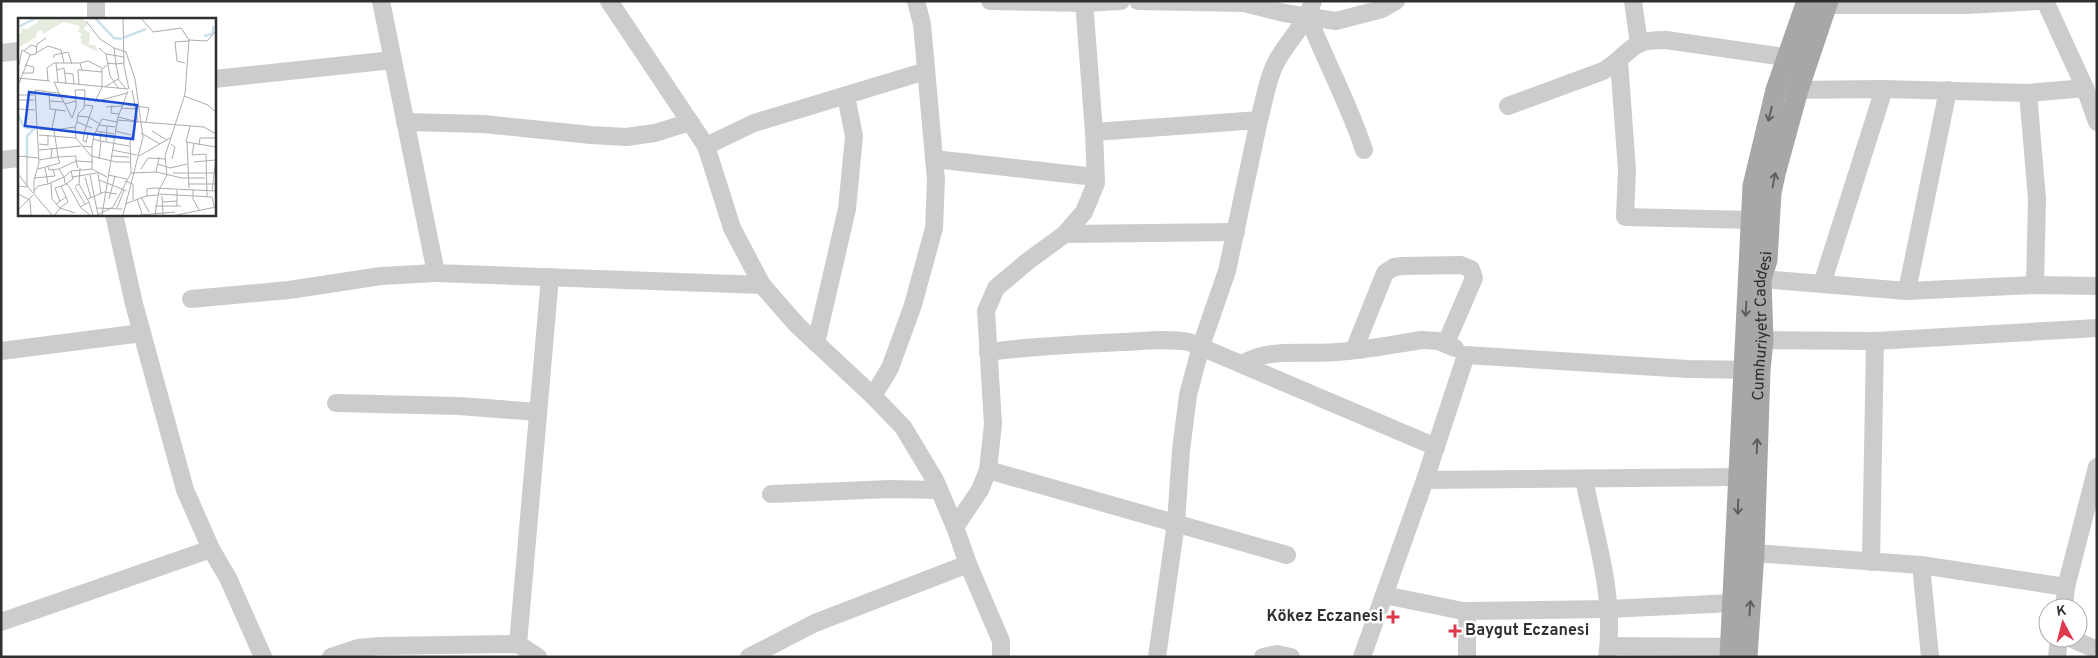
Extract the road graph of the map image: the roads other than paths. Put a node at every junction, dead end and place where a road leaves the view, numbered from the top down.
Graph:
1 (96, 1) edge
2 (381, 1) edge
3 (609, 1) edge
4 (916, 1) edge
5 (990, 1) edge
6 (1121, 1) edge
7 (1138, 1) edge
8 (1396, 1) edge
9 (1634, 1) edge
10 (2038, 1) edge
11 (2044, 1) edge
12 (1084, 2) edge
13 (1820, 2) edge
14 (1311, 9) edge
15 (96, 18) edge
16 (1639, 44) junction
17 (18, 51) edge
18 (1, 53) edge
19 (1787, 57) junction
20 (393, 60) junction
21 (1809, 60) junction
22 (1619, 61) junction
23 (926, 71) junction
24 (215, 79) edge
25 (2085, 88) junction
26 (1884, 89) junction
27 (1776, 90) junction
28 (1798, 90) junction
29 (1948, 90) junction
30 (2028, 93) junction
31 (846, 96) junction
32 (1508, 106) dead end
33 (1259, 120) junction
34 (405, 122) junction
35 (690, 122) junction
36 (2097, 122) edge
37 (1094, 132) junction
38 (706, 146) junction
39 (1364, 150) dead end
40 (18, 158) edge
41 (934, 159) junction
42 (1, 160) edge
43 (1095, 177) junction
44 (114, 215) edge
45 (1760, 219) junction
46 (1236, 232) junction
47 (1065, 234) junction
48 (436, 273) junction
49 (550, 277) junction
50 (1761, 279) junction
51 (1822, 284) junction
52 (762, 285) junction
53 (2035, 285) junction
54 (2097, 286) edge
55 (1907, 291) junction
56 (191, 299) dead end
57 (2097, 328) edge
58 (142, 333) junction
59 (1763, 340) junction
60 (1875, 341) junction
61 (816, 343) junction
62 (1446, 343) junction
63 (1201, 346) junction
64 (1354, 350) junction
65 (1, 351) edge
66 (988, 352) junction
67 (1466, 355) junction
68 (1243, 364) junction
69 (1752, 370) junction
70 (874, 396) junction
71 (336, 403) dead end
72 (538, 412) junction
73 (1436, 446) junction
74 (2097, 467) edge
75 (988, 470) junction
76 (1739, 477) junction
77 (1584, 479) junction
78 (1425, 480) junction
79 (939, 490) junction
80 (771, 494) dead end
81 (1176, 523) junction
82 (2090, 523) edge
83 (954, 528) junction
84 (211, 549) junction
85 (1745, 554) junction
86 (1286, 555) dead end
87 (1871, 562) junction
88 (968, 564) junction
89 (1921, 565) junction
90 (2066, 587) junction
91 (1384, 595) junction
92 (2065, 598) edge
93 (1733, 603) junction
94 (1608, 609) junction
95 (1467, 611) junction
96 (1, 622) edge
97 (518, 644) junction
98 (1608, 652) edge
99 (1739, 652) edge
100 (263, 657) edge
101 (331, 657) edge
102 (538, 657) edge
103 (749, 657) edge
104 (1001, 657) edge
105 (1157, 657) edge
106 (1263, 657) edge
107 (1291, 657) edge
108 (1362, 657) edge
109 (1467, 657) edge
110 (1930, 657) edge

1 - 15 street
2 - 20 street
3 - 35 street
4 - 23 street
5 - 12 street
6 - 12 street
7 - 14 street
8 - 14 street
9 - 16 street
10 - 13 street
11 - 25 street
12 - 37 street
13 - 19 main road
13 - 21 main road, Cumhuriyetr Caddesi
14 - 33 street
14 - 39 street
16 - 19 street
16 - 22 street
17 - 18 street
19 - 21 street
19 - 27 main road
20 - 24 street
20 - 34 street
21 - 28 main road, Cumhuriyetr Caddesi
22 - 32 street
22 - 45 street
23 - 31 street
23 - 41 street
25 - 30 street
25 - 36 street
26 - 28 street
26 - 29 street
26 - 51 street
27 - 28 street
27 -> 45 main road
45 -> 28 main road, Cumhuriyetr Caddesi
29 - 30 street
29 - 55 street
30 - 53 street
31 - 38 street
31 - 61 street
33 - 37 street
33 - 46 street
34 - 35 street
34 - 48 street
35 - 38 street
37 - 43 street
38 - 52 street
40 - 42 street
41 - 43 street
41 - 70 street
43 - 47 street
44 - 58 street
45 - 50 main road, Cumhuriyetr Caddesi
45 -> 69 main road
46 - 47 street
46 - 63 street
47 - 66 street
48 - 49 street
48 - 56 street
49 - 52 street
49 - 72 street
50 - 51 street
50 - 59 main road, Cumhuriyetr Caddesi
51 - 55 street
52 - 61 street
53 - 54 street
53 - 55 street
57 - 60 street
58 - 65 street
58 - 84 street
59 - 60 street
59 - 69 main road, Cumhuriyetr Caddesi
60 - 87 street
61 - 70 street
62 - 64 street
62 - 64 street
62 - 67 street
63 - 66 street
63 - 68 street
63 - 81 street
64 - 68 street
66 - 75 street
67 - 69 street
67 - 73 street
68 - 73 street
69 - 76 main road
85 -> 69 main road, Cumhuriyetr Caddesi
70 - 79 street
71 - 72 street
72 - 97 street
73 - 78 street
74 - 82 street
75 - 81 street
75 - 83 street
76 - 77 street
76 -> 85 main road
77 - 78 street
77 - 94 street
78 - 91 street
79 - 80 street
79 - 83 street
81 - 86 street
81 - 105 street
82 - 90 street
83 - 88 street
84 - 96 street
84 - 100 street
85 - 87 street
85 - 93 main road
99 -> 85 main road, Cumhuriyetr Caddesi
87 - 89 street
88 - 103 street
88 - 104 street
89 - 90 street
89 - 110 street
90 - 92 street
91 - 95 street
91 - 108 street
93 - 94 street
93 - 99 main road
94 - 95 street
94 - 98 street
95 - 109 street
97 - 101 street
97 - 102 street
98 - 99 street
106 - 107 street

